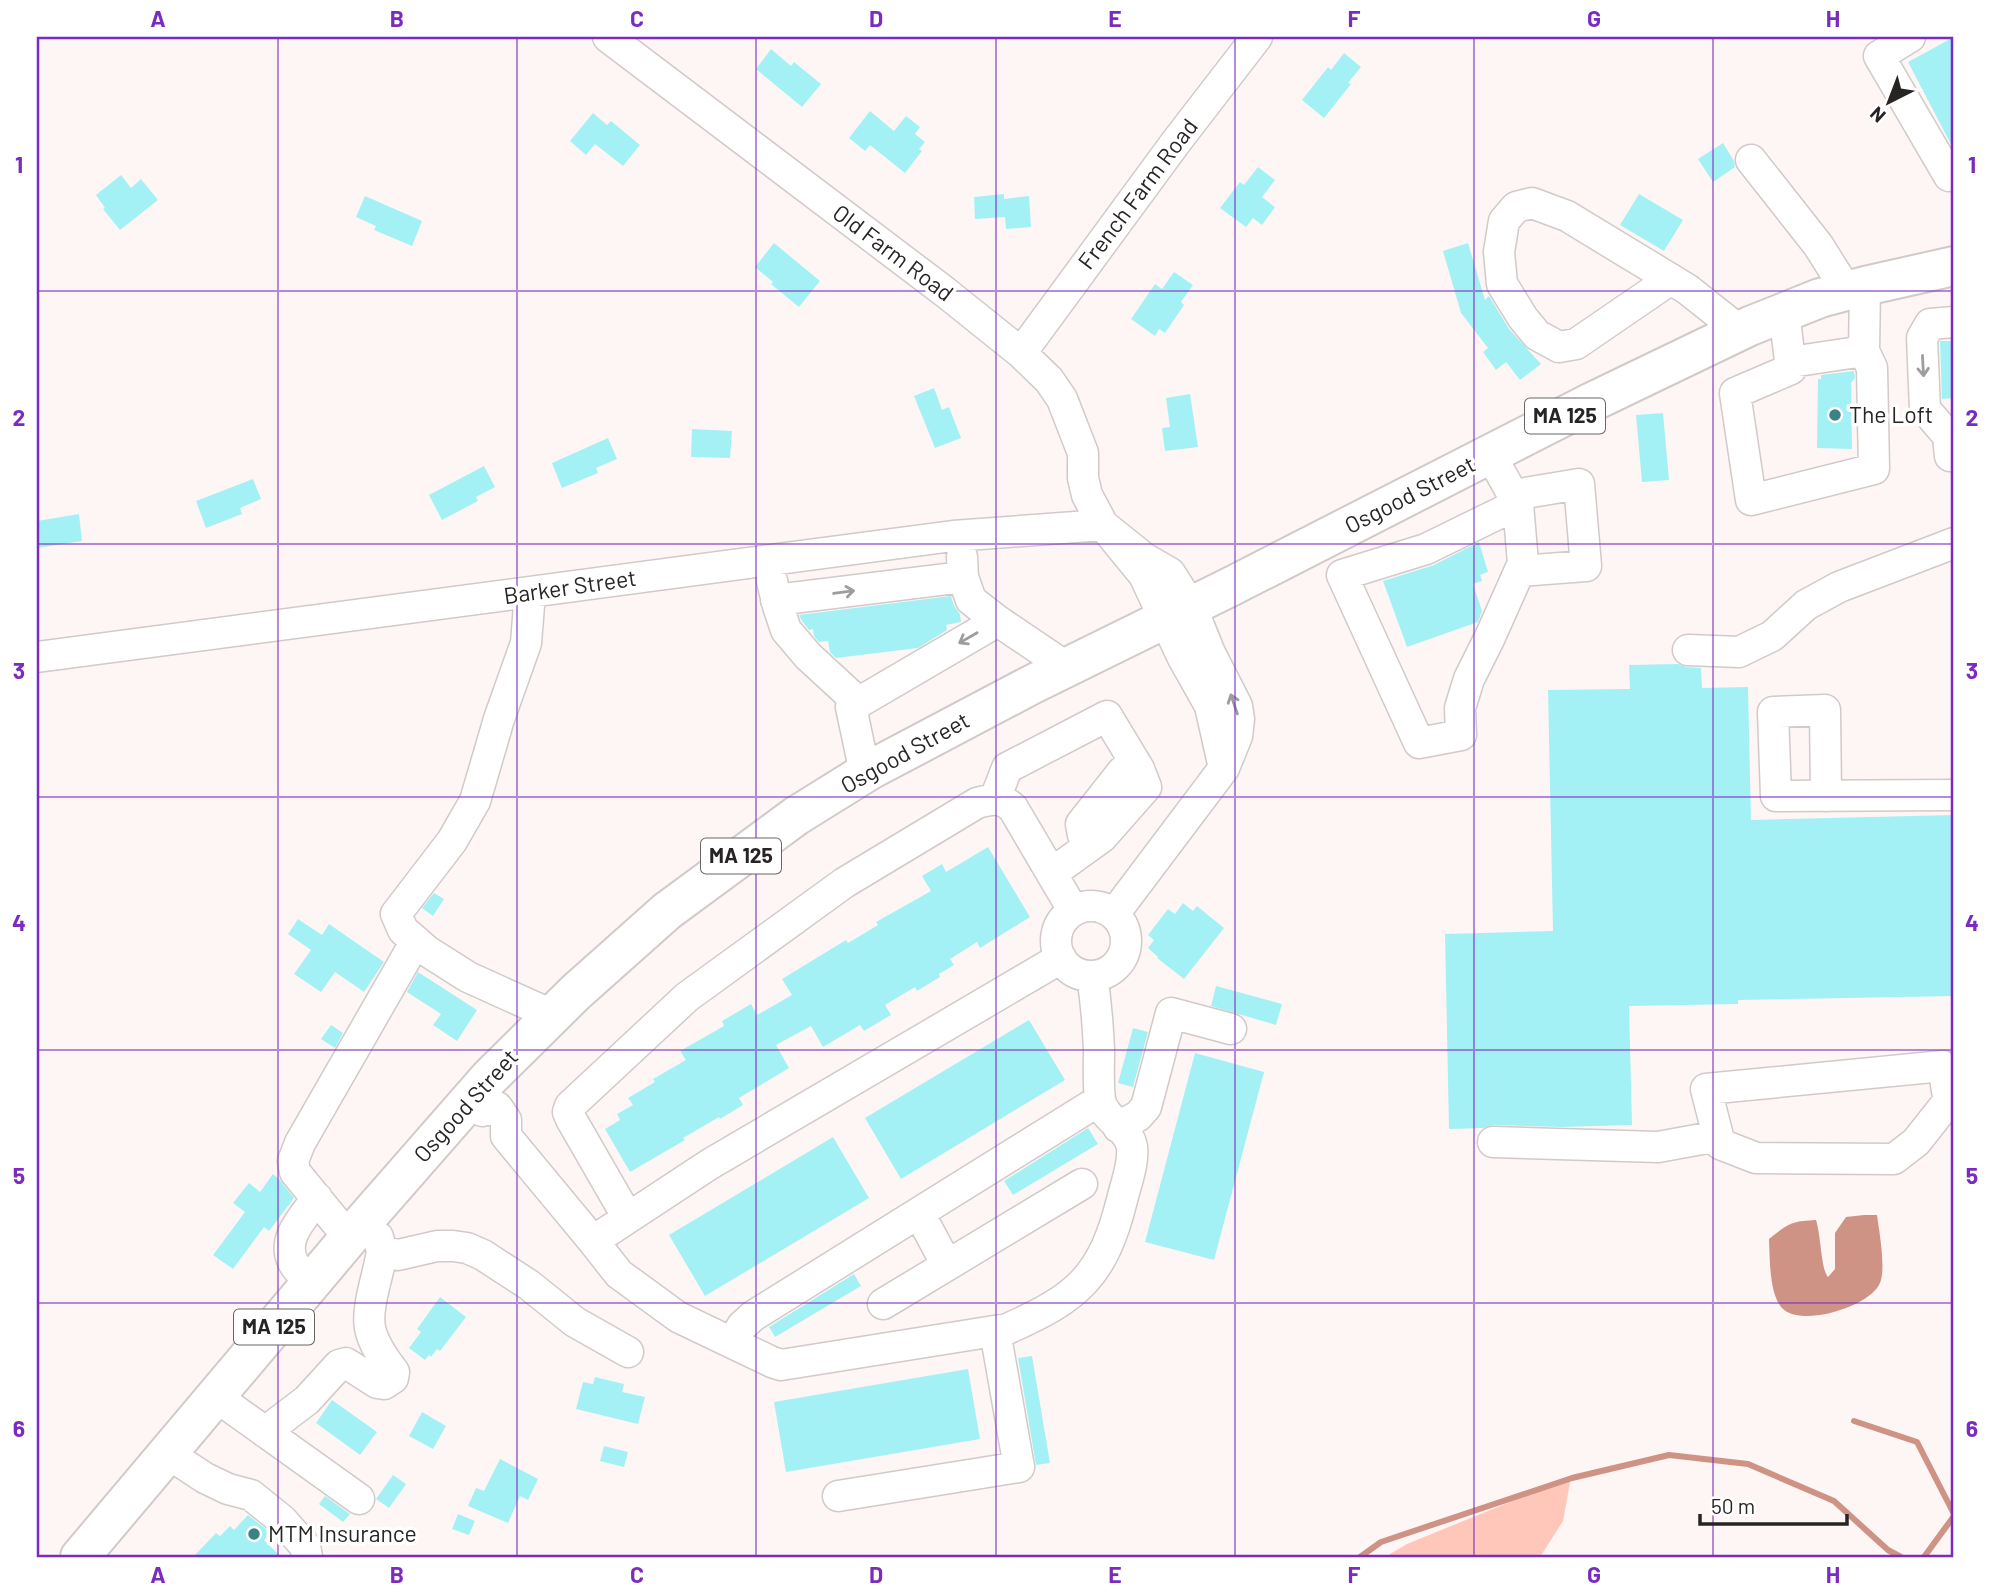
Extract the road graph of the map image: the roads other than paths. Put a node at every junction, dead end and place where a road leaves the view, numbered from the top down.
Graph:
1 (608, 37) edge
2 (1258, 37) edge
3 (1910, 37) edge
4 (1751, 160) dead end
5 (1954, 174) edge
6 (1954, 266) edge
7 (1671, 279) junction
8 (1856, 288) junction
9 (1784, 312) junction
10 (1954, 322) edge
11 (1740, 331) junction
12 (1864, 351) junction
13 (1021, 353) junction
14 (1791, 362) junction
15 (1490, 454) junction
16 (1954, 456) edge
17 (1516, 499) junction
18 (1359, 521) junction
19 (1103, 525) junction
20 (960, 536) junction
21 (1954, 543) edge
22 (768, 561) junction
23 (1374, 566) junction
24 (1520, 571) junction
25 (963, 577) junction
26 (530, 593) junction
27 (776, 600) junction
28 (1178, 613) junction
29 (999, 621) junction
30 (1688, 650) dead end
31 (37, 657) edge
32 (1066, 667) junction
33 (859, 703) junction
34 (864, 773) junction
35 (999, 789) junction
36 (1954, 795) edge
37 (1826, 796) dead end
38 (1069, 856) junction
39 (1073, 911) junction
40 (1114, 914) junction
41 (416, 941) junction
42 (1061, 958) junction
43 (1092, 976) junction
44 (552, 1015) junction
45 (1231, 1029) dead end
46 (1954, 1092) edge
47 (1100, 1100) junction
48 (476, 1105) junction
49 (1118, 1127) junction
50 (1718, 1136) junction
51 (1493, 1142) dead end
52 (1082, 1184) dead end
53 (317, 1198) junction
54 (919, 1213) junction
55 (628, 1218) junction
56 (375, 1241) junction
57 (593, 1241) junction
58 (947, 1265) junction
59 (311, 1283) junction
60 (883, 1304) dead end
61 (995, 1331) junction
62 (732, 1343) junction
63 (628, 1352) dead end
64 (215, 1396) junction
65 (265, 1432) junction
66 (167, 1453) junction
67 (838, 1496) dead end
68 (359, 1499) dead end
69 (80, 1557) edge
70 (307, 1557) edge

1 - 13 street, Old Farm Road
2 - 13 street, French Farm Road
3 - 5 street
4 - 8 street
6 - 8 highway, Osgood Street / MA 125
7 - 7 street
7 - 11 street
8 - 9 highway, Osgood Street / MA 125
8 - 12 street
9 - 11 highway, Osgood Street / MA 125
9 - 14 street
10 -> 16 street
11 - 15 highway, Osgood Street / MA 125
12 - 14 street
12 - 14 street
13 - 19 street, Old Farm Road
15 - 17 street
15 - 18 highway, Osgood Street / MA 125
17 - 23 street
17 - 24 street
17 - 24 street
18 - 23 street
18 - 28 highway, Osgood Street / MA 125
19 - 20 street, Barker Street
19 - 28 street
20 - 22 street, Barker Street
20 - 25 street
21 - 30 street
22 - 26 street, Barker Street
22 - 27 street
23 - 24 street
27 -> 25 street
25 - 29 street
26 - 31 street, Barker Street
26 - 41 street
27 - 33 street
28 - 32 highway, Osgood Street / MA 125
28 - 40 street
29 - 32 street
29 -> 33 street
32 - 34 highway, Osgood Street / MA 125
33 - 34 street
34 - 44 highway, Osgood Street / MA 125
35 - 38 street
35 - 38 street
35 - 38 street
35 - 55 street
36 - 37 street
38 - 39 street
39 - 40 street
39 - 42 street
40 - 43 street
41 - 44 street
41 - 53 street
42 - 43 street
42 - 55 street
43 - 47 street
44 - 48 highway, Osgood Street / MA 125
45 - 49 street
46 - 50 street
46 - 50 street
47 - 49 street
47 - 54 street
48 - 56 highway, Osgood Street / MA 125
48 - 57 street
49 - 61 street
50 - 51 street
52 - 58 street
53 - 56 street
53 - 59 street
54 - 58 street
54 - 62 street
55 - 57 street
56 - 59 highway, Osgood Street / MA 125
56 - 63 street
56 - 65 street
57 - 62 street
58 - 60 street
59 - 64 highway, Osgood Street / MA 125
61 - 62 street
61 - 67 street
64 - 65 street
64 - 66 highway, Osgood Street / MA 125
65 - 68 street
66 - 69 highway, Osgood Street / MA 125
66 - 70 street

